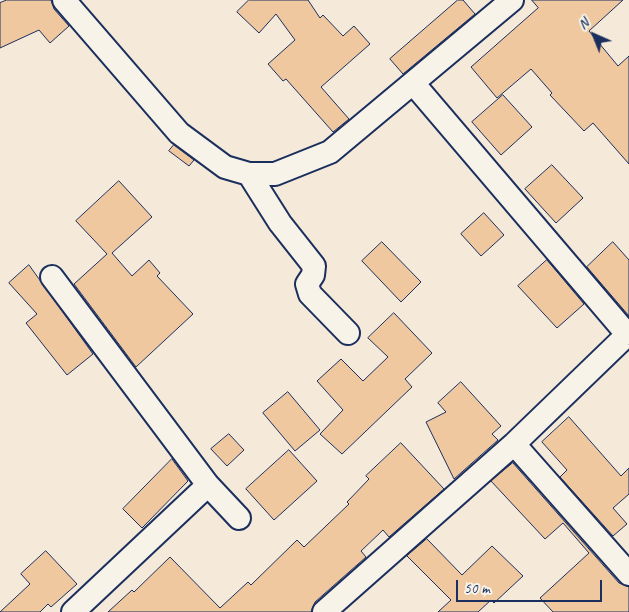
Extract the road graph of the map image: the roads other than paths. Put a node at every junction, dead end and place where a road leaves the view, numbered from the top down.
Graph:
1 (64, 0) edge
2 (512, 0) edge
3 (413, 83) junction
4 (249, 174) junction
5 (52, 277) dead end
6 (348, 333) dead end
7 (628, 334) edge
8 (514, 444) junction
9 (208, 485) junction
10 (239, 518) dead end
11 (629, 574) edge
12 (73, 612) edge
13 (324, 612) edge

1 - 4 street
2 - 3 street
3 - 4 street
3 - 7 street
4 - 6 street
5 - 9 street
7 - 8 street
8 - 11 street
8 - 13 street
9 - 10 street
9 - 12 street

